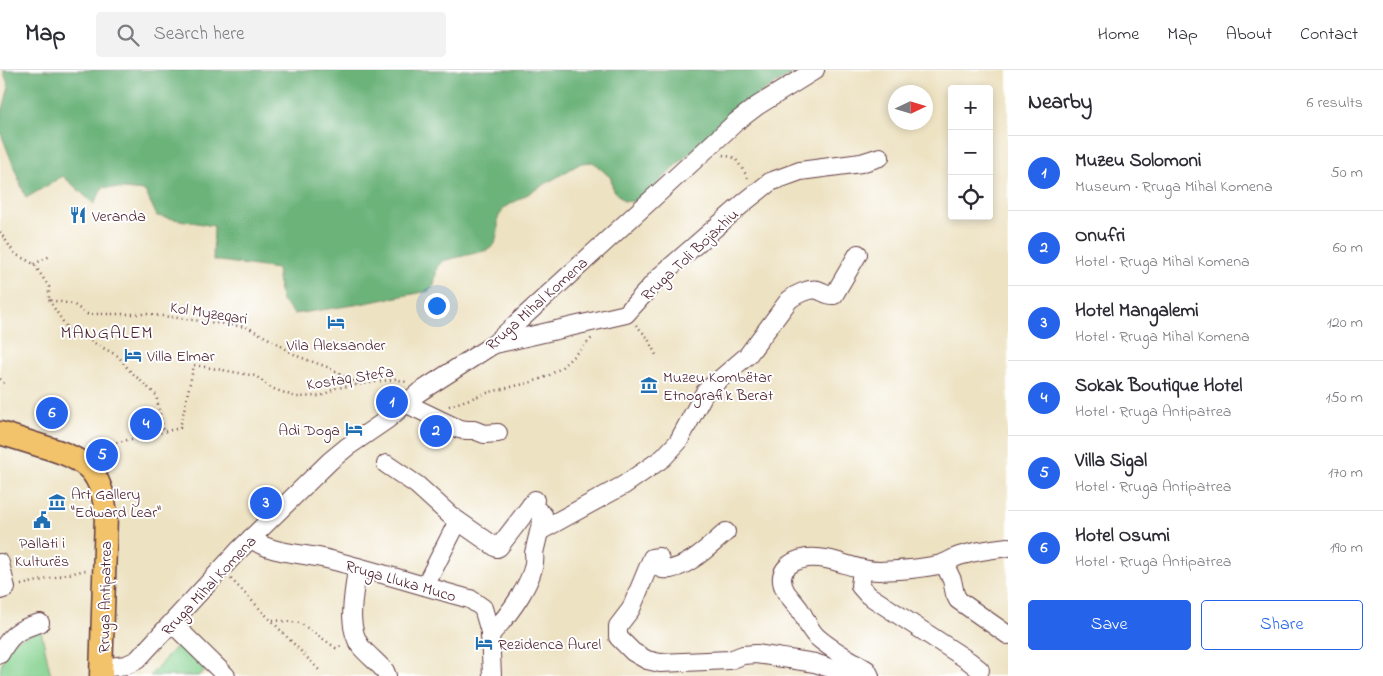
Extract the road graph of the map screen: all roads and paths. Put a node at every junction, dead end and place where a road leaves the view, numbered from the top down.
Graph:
1 (815, 70) edge
2 (880, 157) dead end
3 (735, 158) dead end
4 (757, 191) junction
5 (0, 232) edge
6 (858, 254) dead end
7 (50, 256) dead end
8 (34, 264) junction
9 (49, 300) junction
10 (594, 336) dead end
11 (647, 337) dead end
12 (494, 344) junction
13 (656, 355) dead end
14 (0, 379) edge
15 (4, 383) dead end
16 (361, 385) junction
17 (413, 399) junction
18 (429, 414) junction
19 (0, 433) edge
20 (164, 433) junction
21 (498, 433) dead end
22 (74, 457) junction
23 (386, 464) dead end
24 (458, 521) junction
25 (540, 531) junction
26 (726, 532) dead end
27 (251, 538) junction
28 (1008, 547) edge
29 (0, 563) edge
30 (944, 563) junction
31 (104, 565) junction
32 (357, 567) junction
33 (221, 569) junction
34 (862, 569) junction
35 (425, 586) junction
36 (3, 589) edge
37 (271, 620) junction
38 (172, 623) junction
39 (40, 624) dead end
40 (490, 635) junction
41 (1008, 635) edge
42 (361, 647) junction
43 (0, 654) edge
44 (978, 670) dead end
45 (320, 671) dead end
46 (102, 672) edge
47 (226, 676) edge
48 (387, 676) edge
49 (492, 676) edge
50 (852, 676) edge
51 (870, 676) edge

1 - 12 street, Rruga Mihal Komena
2 - 4 street, Rruga Toli Bojaxhiu
3 - 4 path
4 - 12 street, Rruga Toli Bojaxhiu
5 - 8 path
6 - 25 street
7 - 8 path
8 - 9 path
9 - 16 path, Kol Myzeqari
9 - 20 path
10 - 18 path
11 - 13 path
12 - 17 street, Rruga Mihal Komena
14 - 15 path
16 - 17 path, Kostaq Stefa
16 - 20 path, Kostaq Stefa
17 - 18 street
17 - 27 street, Rruga Mihal Komena
18 - 21 street
19 - 22 main road, Rruga Antipatrea
20 - 22 path, Kostaq Stefa
22 - 31 main road, Rruga Antipatrea
23 - 24 street
24 - 25 street
24 - 35 street
25 - 40 street
26 - 50 street
27 - 32 street, Rruga Lluka Muco
27 - 33 street, Rruga Mihal Komena
28 - 30 street
29 - 36 street
30 - 34 street
30 - 41 street
31 - 36 path
31 - 46 main road, Rruga Antipatrea
32 - 35 street, Rruga Lluka Muco
32 - 42 street
33 - 37 path
33 - 38 street, Rruga Mihal Komena
34 - 44 street
34 - 51 street
35 - 40 street, Rruga Lluka Muco
37 - 42 path
37 - 45 path
38 - 46 street, Rruga Mihal Komena
38 - 47 street
39 - 43 street
40 - 49 street, Rruga Lluka Muco
42 - 48 street

